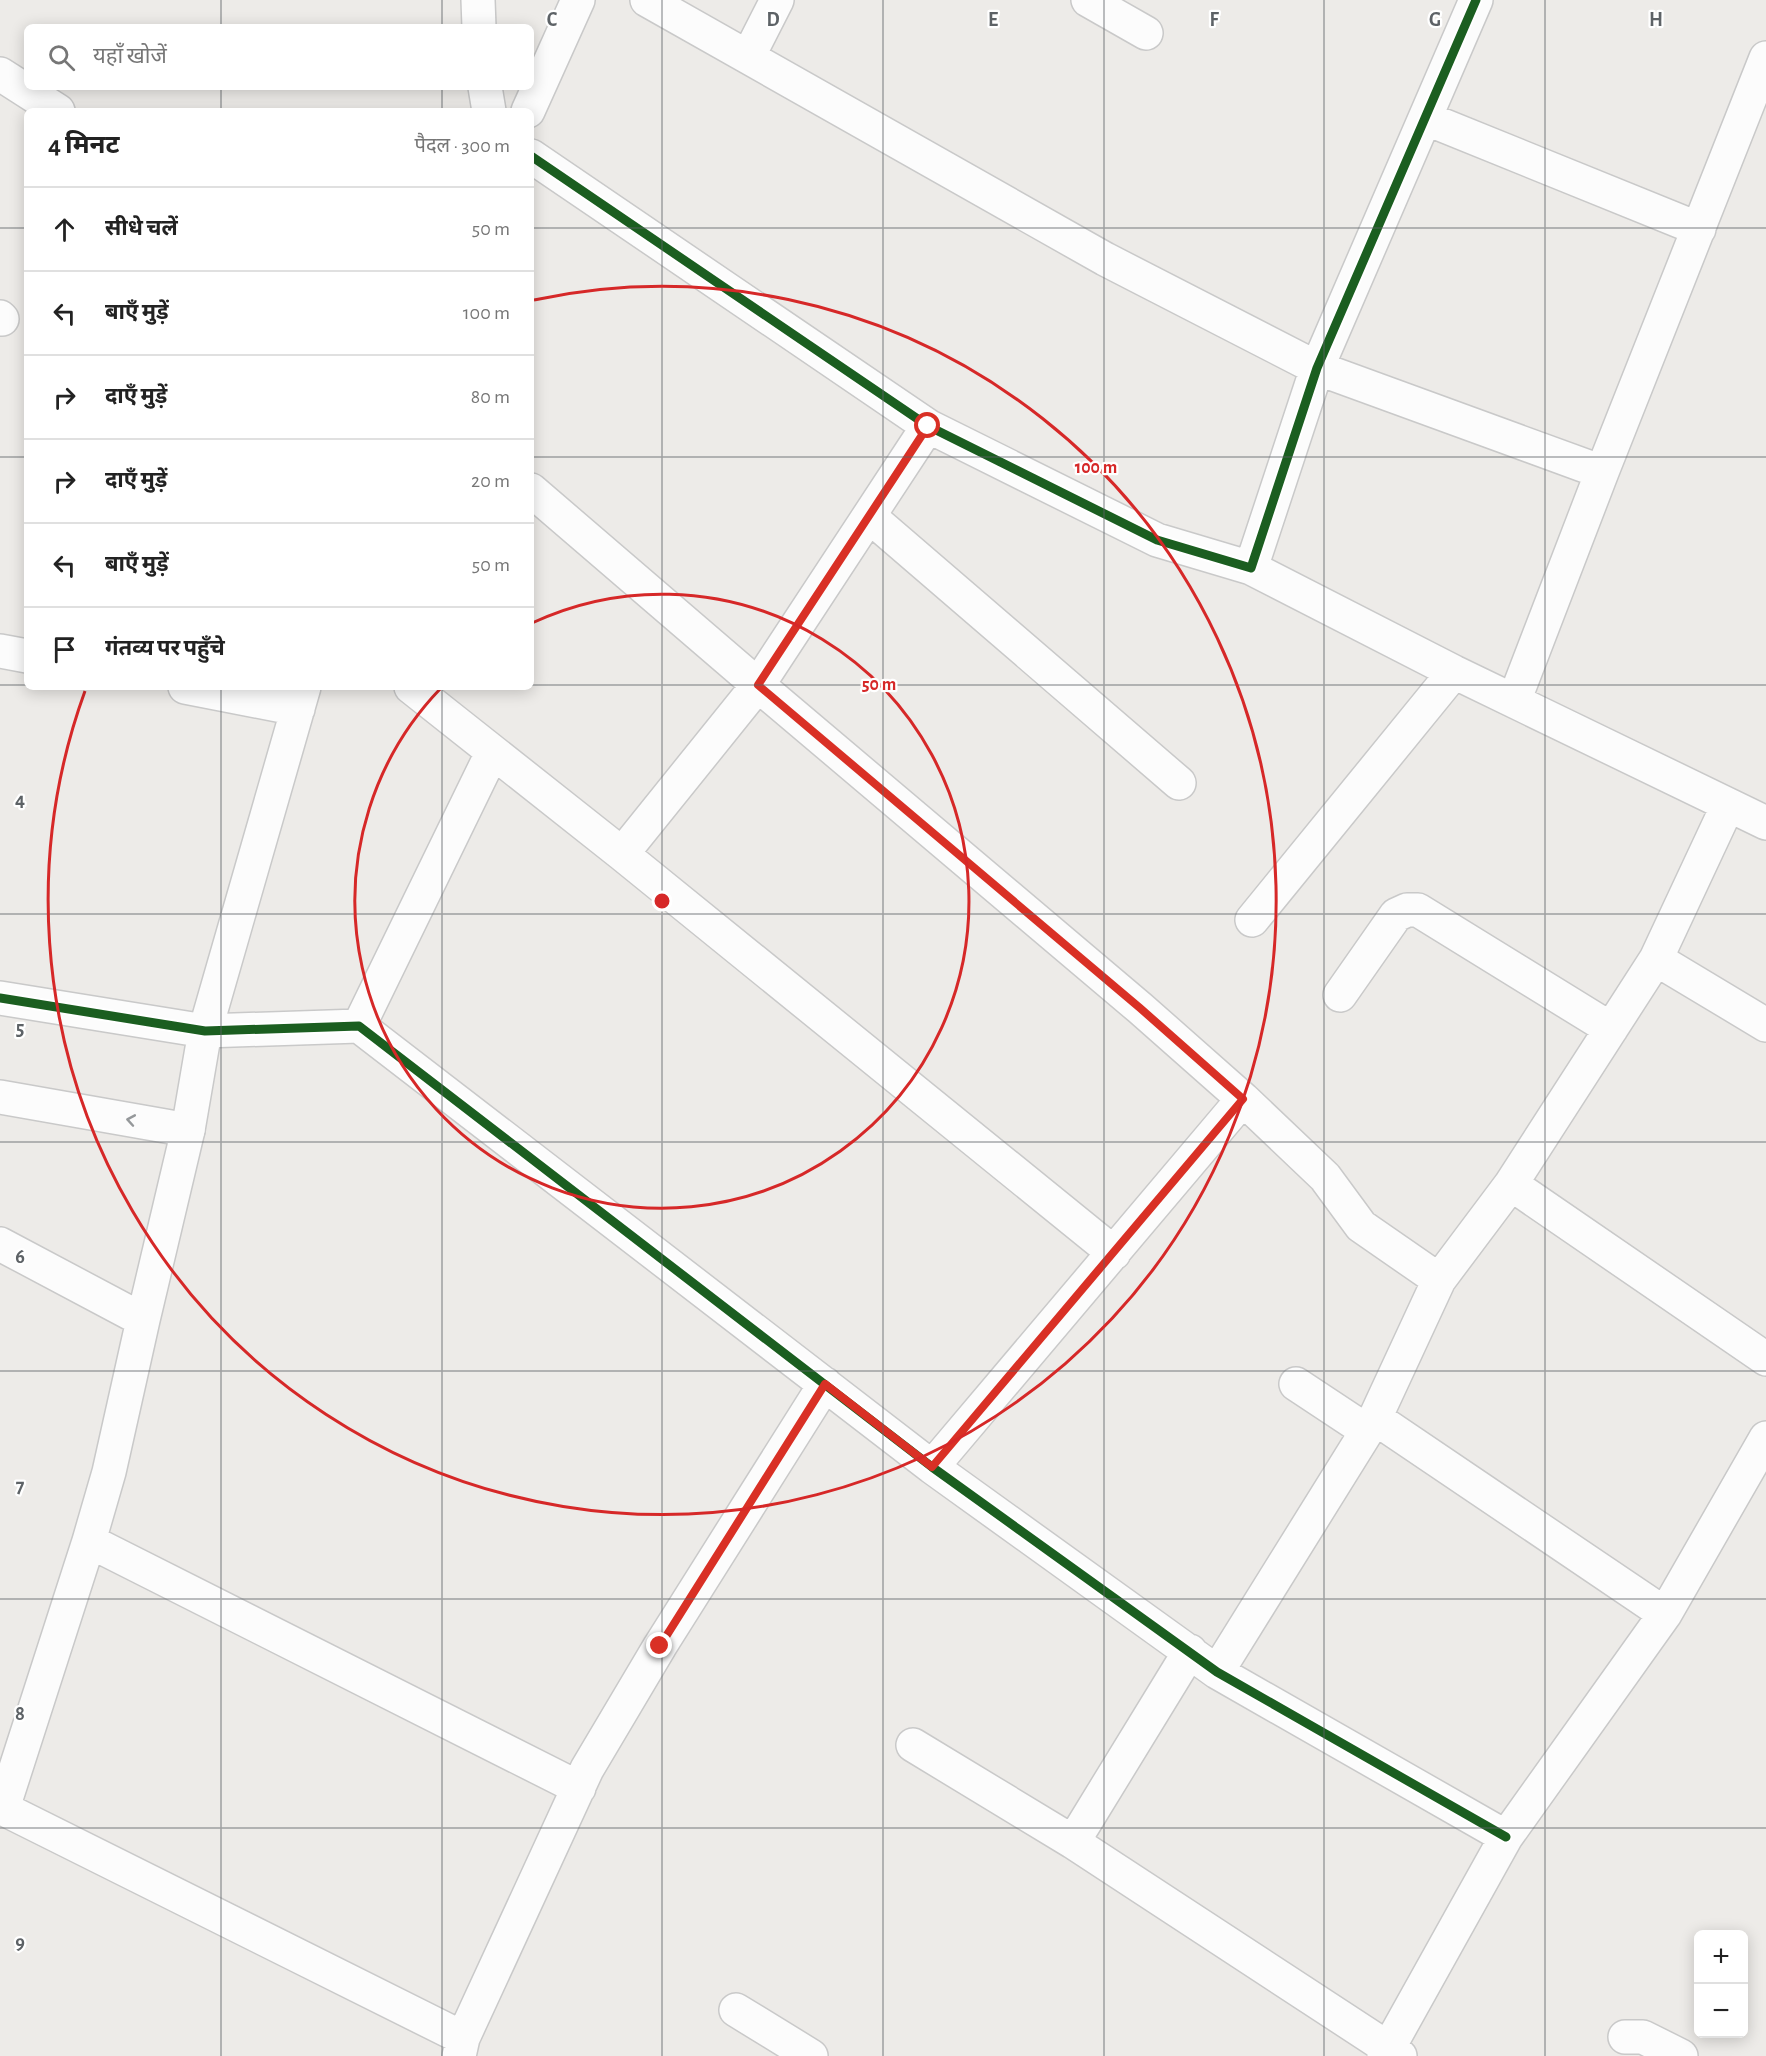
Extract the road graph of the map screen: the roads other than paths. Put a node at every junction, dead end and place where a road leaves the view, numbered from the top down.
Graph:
1 (478, 0) edge
2 (578, 0) edge
3 (647, 0) edge
4 (777, 0) edge
5 (1088, 0) edge
6 (1476, 0) edge
7 (479, 24) edge
8 (1146, 33) dead end
9 (748, 57) junction
10 (1766, 58) edge
11 (0, 74) edge
12 (24, 89) edge
13 (25, 90) edge
14 (485, 90) edge
15 (53, 108) edge
16 (488, 108) edge
17 (529, 108) edge
18 (1425, 118) junction
19 (534, 158) edge
20 (1699, 229) junction
21 (1317, 368) junction
22 (928, 426) junction
23 (1602, 472) junction
24 (534, 493) edge
25 (869, 516) junction
26 (1251, 568) junction
27 (0, 651) edge
28 (24, 655) edge
29 (1454, 672) junction
30 (758, 685) junction
31 (217, 690) edge
32 (415, 690) edge
33 (301, 698) edge
34 (1514, 701) junction
35 (492, 753) junction
36 (1179, 783) dead end
37 (1728, 805) junction
38 (1766, 823) edge
39 (622, 854) junction
40 (1252, 920) dead end
41 (1656, 959) junction
42 (1340, 995) dead end
43 (0, 998) edge
44 (1766, 1025) edge
45 (359, 1026) junction
46 (1611, 1029) junction
47 (205, 1031) junction
48 (0, 1097) edge
49 (1243, 1099) junction
50 (188, 1130) junction
51 (1511, 1184) junction
52 (0, 1244) edge
53 (1114, 1253) junction
54 (1439, 1280) junction
55 (143, 1320) junction
56 (1766, 1359) edge
57 (825, 1384) junction
58 (1296, 1384) dead end
59 (1371, 1424) junction
60 (1766, 1438) edge
61 (932, 1467) junction
62 (89, 1541) junction
63 (1665, 1614) junction
64 (1190, 1651) junction
65 (1217, 1672) junction
66 (913, 1745) dead end
67 (579, 1788) junction
68 (1, 1807) edge
69 (1506, 1837) junction
70 (1073, 1842) junction
71 (736, 2010) dead end
72 (1625, 2037) dead end
73 (461, 2047) edge
74 (1391, 2054) edge
75 (811, 2056) edge
76 (1681, 2056) edge

1 - 7 street
2 - 17 street
3 - 9 street
4 - 9 street
5 - 8 street
6 - 18 street
9 - 21 street
10 - 20 street
11 - 12 street
13 - 15 street
14 - 16 street
18 - 20 street
18 - 21 street
19 - 22 street
20 - 23 street
21 - 23 street
21 - 26 street
22 - 25 street
22 - 26 street
23 - 34 street
24 - 30 street
25 - 30 street
25 - 36 street
26 - 29 street
27 - 28 street
29 - 34 street
29 - 40 street
30 - 39 street
30 - 49 street
31 - 33 street
32 - 35 street
33 - 47 street
34 - 37 street
35 - 39 street
35 - 45 street
37 - 38 street
37 - 41 street
39 - 53 street
41 - 44 street
41 - 46 street
42 - 46 street
43 - 47 street
45 - 47 street
45 - 57 street
46 - 51 street
47 - 50 street
50 -> 48 street
49 - 53 street
49 - 54 street
50 - 55 street
51 - 54 street
51 - 56 street
52 - 55 street
53 - 61 street
54 - 59 street
55 - 62 street
57 - 61 street
57 - 67 street
58 - 59 street
59 - 63 street
59 - 65 street
60 - 63 street
61 - 64 street
62 - 67 street
62 - 68 street
63 - 69 street
64 - 65 street
64 - 70 street
65 - 69 street
66 - 70 street
67 - 73 street
68 - 73 street
69 - 74 street
70 - 74 street
71 - 75 street
72 - 76 street

